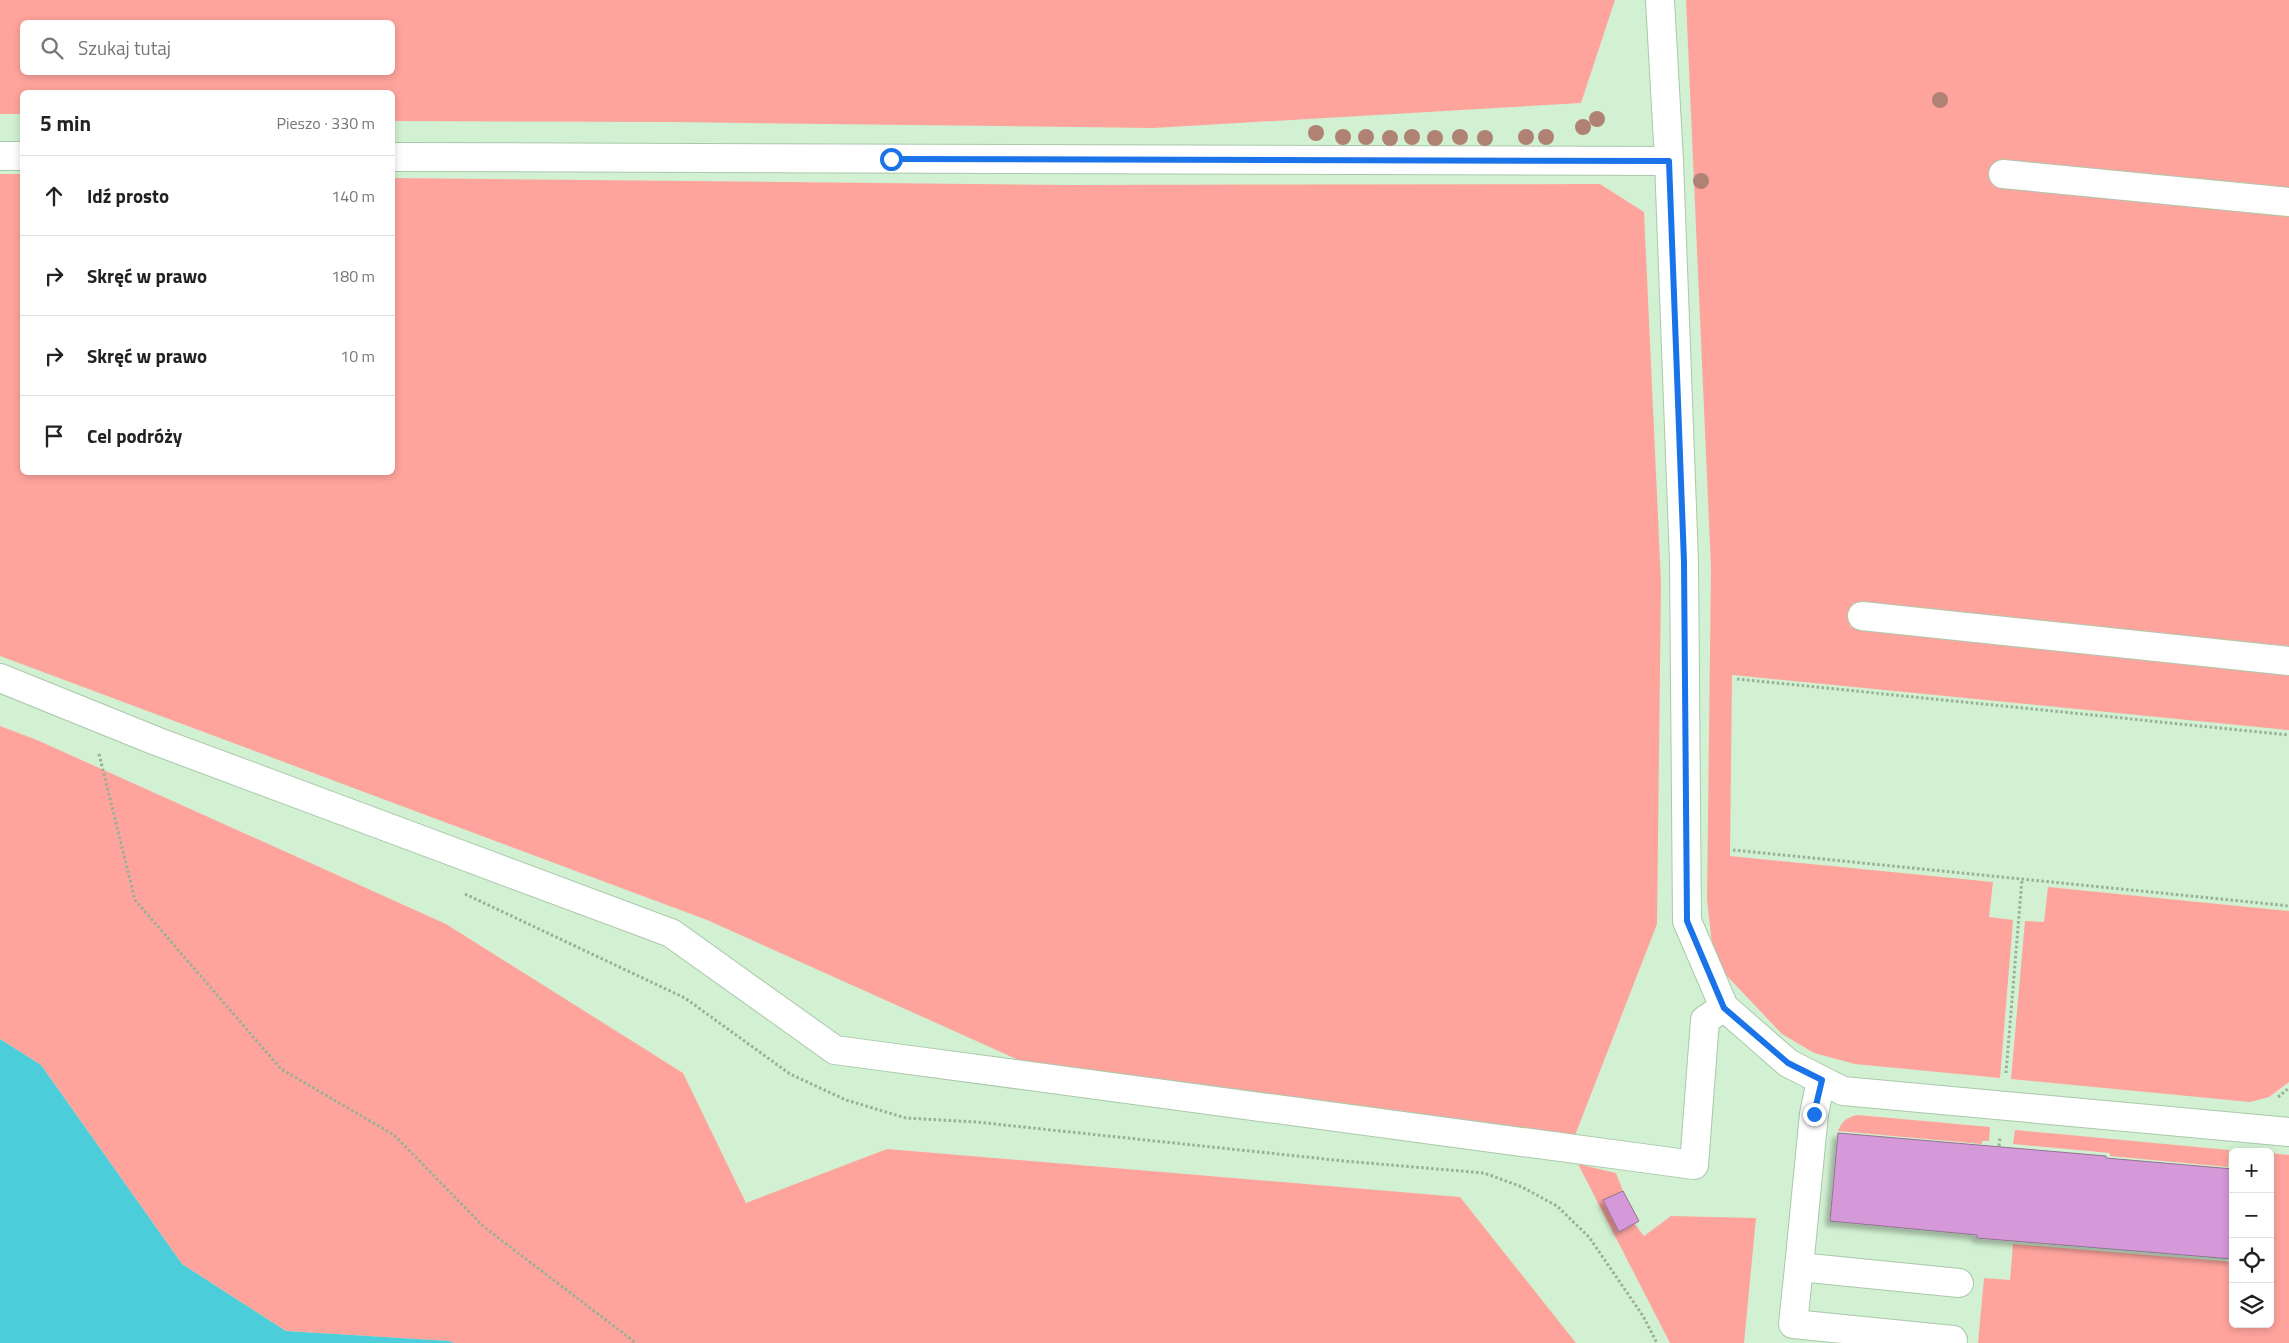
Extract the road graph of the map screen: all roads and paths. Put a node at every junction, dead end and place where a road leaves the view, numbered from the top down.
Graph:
1 (1660, 0) edge
2 (0, 156) edge
3 (20, 156) edge
4 (395, 157) edge
5 (1669, 161) junction
6 (2004, 174) dead end
7 (2289, 202) edge
8 (1862, 616) dead end
9 (2289, 660) edge
10 (0, 678) edge
11 (1737, 679) dead end
12 (2289, 735) edge
13 (98, 750) dead end
14 (1734, 850) dead end
15 (2022, 879) junction
16 (2289, 906) edge
17 (1724, 1008) junction
18 (1822, 1080) junction
19 (2005, 1082) dead end
20 (2289, 1132) edge
21 (1799, 1267) junction
22 (1958, 1283) dead end
23 (1953, 1340) dead end
24 (636, 1343) edge

1 - 5 lane
2 - 3 lane
4 - 5 lane
5 - 17 lane
6 - 7 lane
8 - 9 lane
10 - 17 lane
11 - 12 path
13 - 24 path
14 - 15 path
15 - 16 path
15 - 19 path
17 - 18 lane
18 - 20 lane
18 - 21 lane
21 - 22 lane
21 - 23 lane

